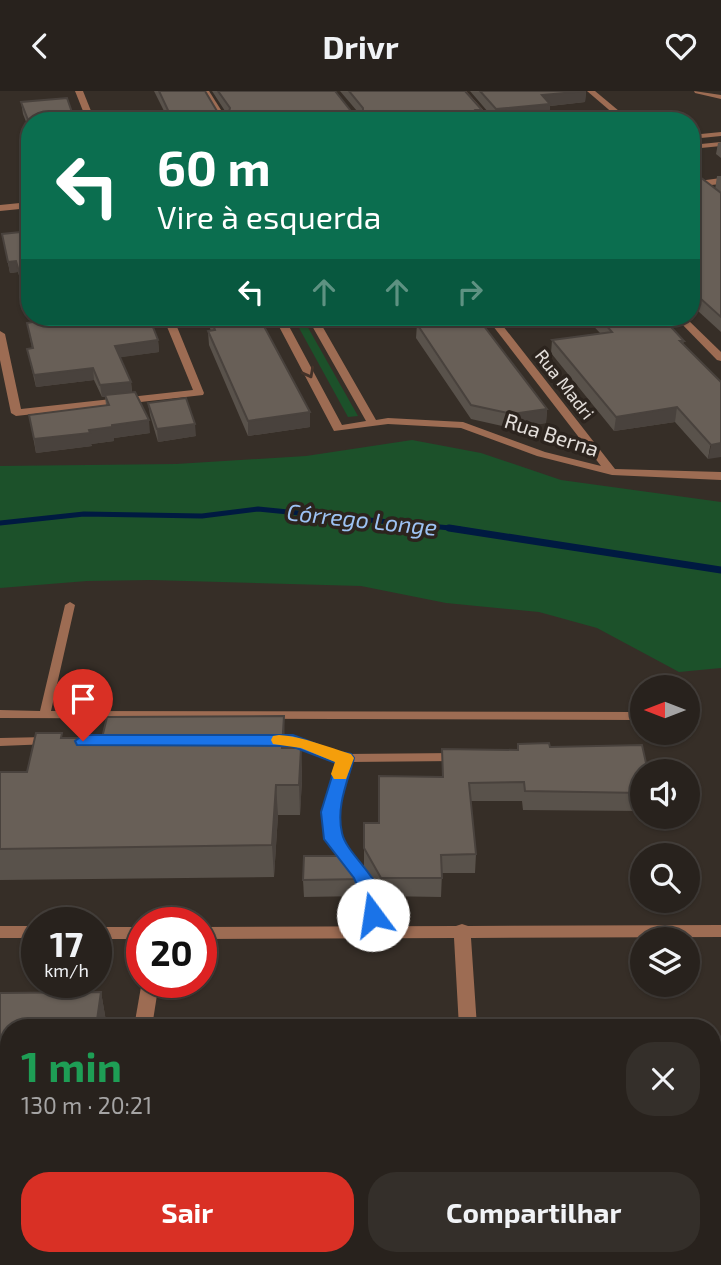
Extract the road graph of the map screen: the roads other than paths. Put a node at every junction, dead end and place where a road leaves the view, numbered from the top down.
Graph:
1 (79, 91) edge
2 (205, 91) edge
3 (462, 91) edge
4 (591, 91) edge
5 (698, 91) edge
6 (721, 97) edge
7 (87, 112) edge
8 (218, 112) edge
9 (481, 112) edge
10 (616, 112) edge
11 (721, 134) edge
12 (700, 136) edge
13 (721, 144) edge
14 (700, 146) edge
15 (721, 181) edge
16 (700, 184) edge
17 (700, 186) edge
18 (711, 192) edge
19 (21, 206) edge
20 (0, 208) edge
21 (21, 216) edge
22 (0, 218) edge
23 (173, 326) edge
24 (284, 326) edge
25 (317, 326) edge
26 (498, 326) edge
27 (689, 326) edge
28 (0, 334) edge
29 (721, 358) edge
30 (372, 422) junction
31 (612, 472) junction
32 (721, 476) edge
33 (70, 605) dead end
34 (0, 714) edge
35 (45, 714) junction
36 (630, 716) edge
37 (254, 740) edge
38 (55, 741) edge
39 (0, 742) edge
40 (470, 756) edge
41 (345, 758) junction
42 (462, 930) junction
43 (373, 931) junction
44 (721, 931) edge
45 (0, 932) edge
46 (21, 932) edge
47 (217, 933) edge
48 (148, 998) edge
49 (144, 1019) edge
50 (468, 1019) edge

1 - 7 street
2 - 8 street
3 - 9 street
4 - 10 street
5 - 6 street
11 - 12 street
13 - 14 street
15 - 16 street
17 - 18 street
19 - 20 street
21 - 22 street
23 - 28 street
24 -> 30 street, Rua Berna
25 - 30 street
26 - 31 street, Rua Madri
27 - 29 street
30 - 31 street, Rua Berna
31 - 32 street, Rua Berna
33 - 35 lane
34 - 35 lane
35 - 36 lane
37 - 41 lane
38 - 39 lane
40 - 41 lane
41 - 43 lane
42 - 43 street
42 - 44 street
42 - 50 street
43 - 47 street
45 - 46 street
48 - 49 street

